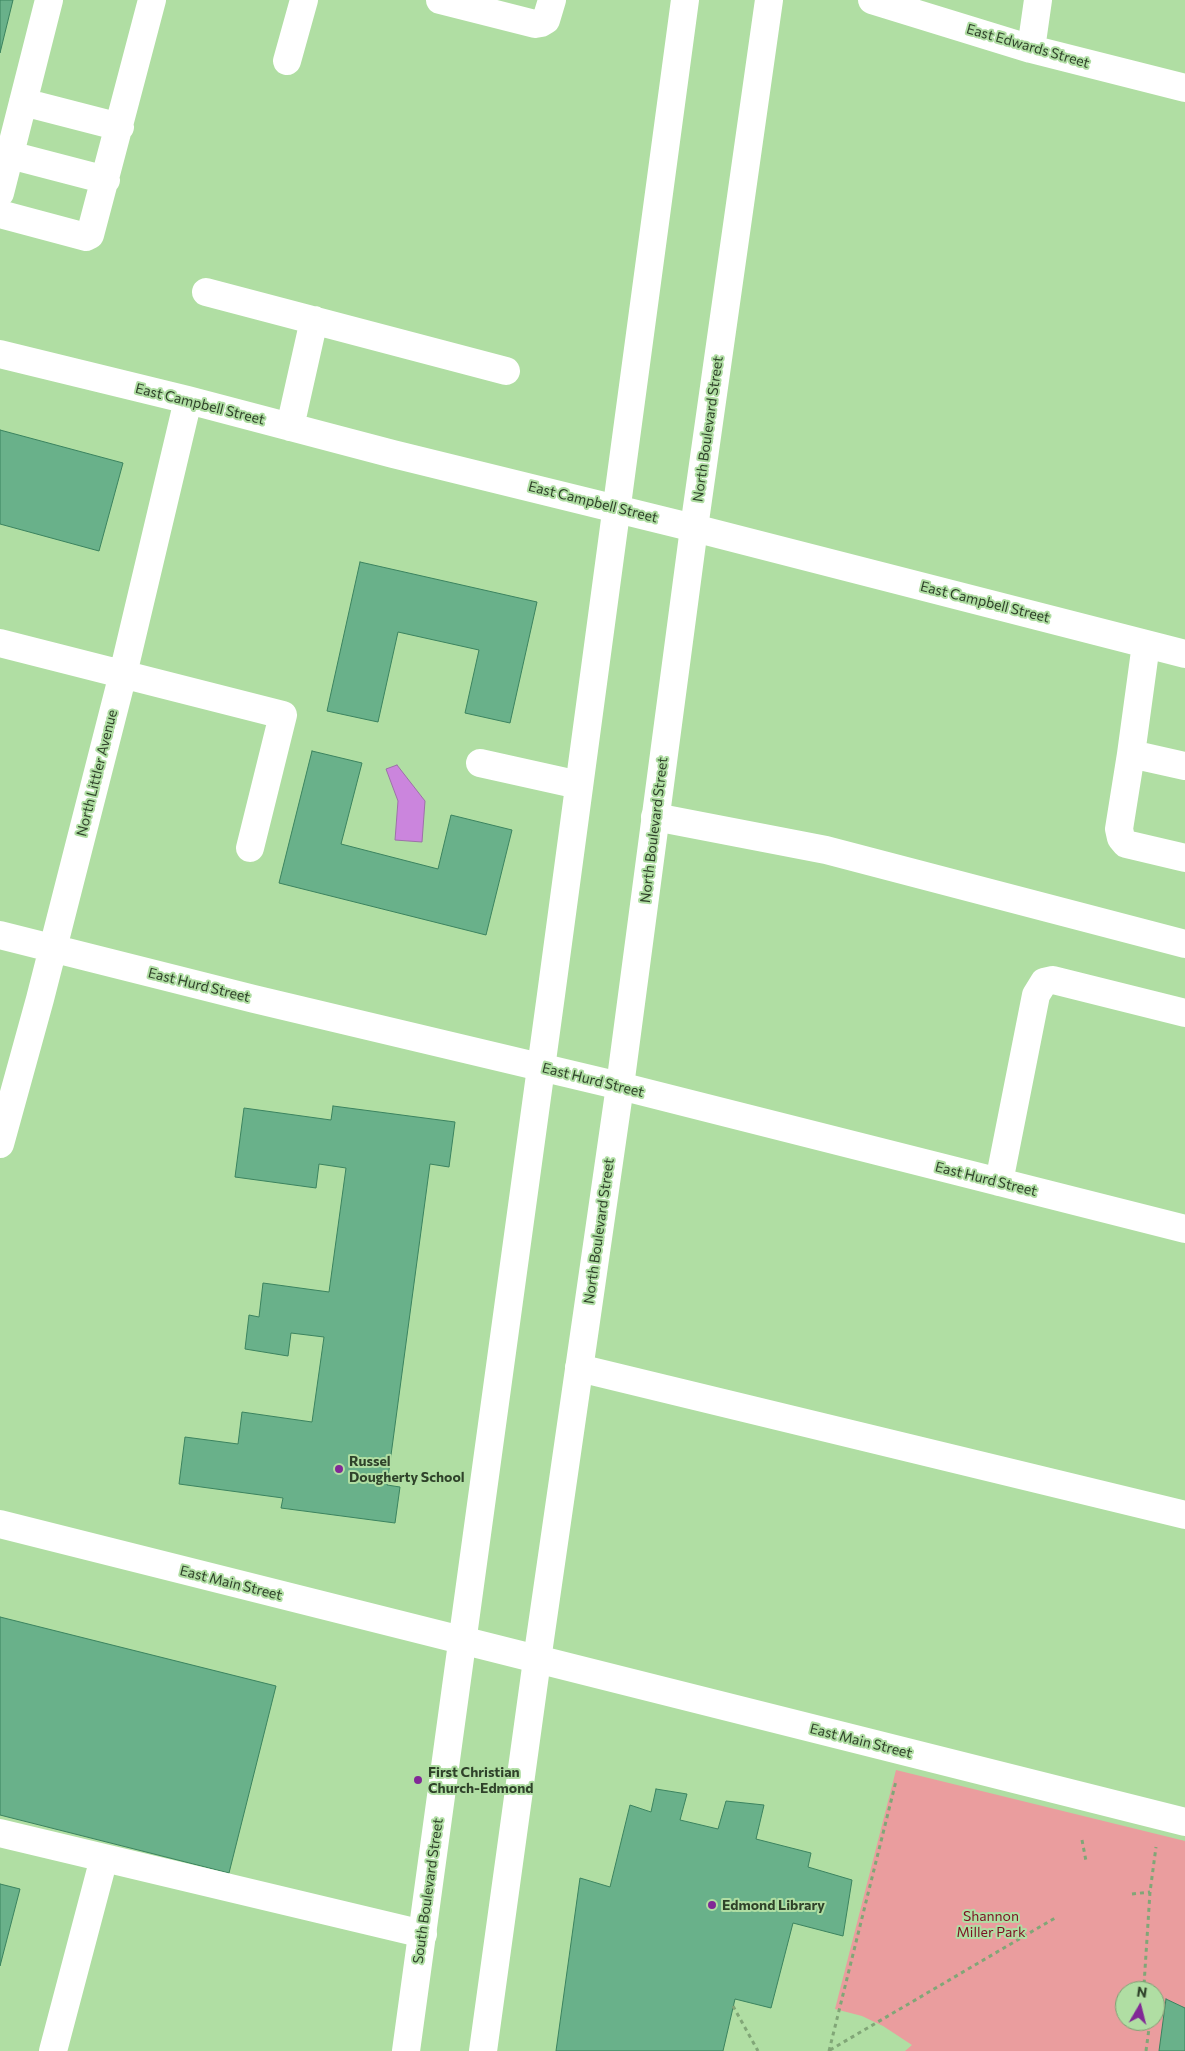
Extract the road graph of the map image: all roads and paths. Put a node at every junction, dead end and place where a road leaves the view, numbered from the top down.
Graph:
1 (49, 0) edge
2 (152, 0) edge
3 (304, 0) edge
4 (440, 0) edge
5 (552, 0) edge
6 (685, 0) edge
7 (769, 0) edge
8 (872, 0) edge
9 (1038, 0) edge
10 (1032, 48) junction
11 (288, 62) dead end
12 (1185, 88) edge
13 (23, 102) junction
14 (120, 127) junction
15 (10, 155) junction
16 (106, 180) junction
17 (0, 194) edge
18 (0, 214) edge
19 (206, 292) dead end
20 (314, 320) junction
21 (0, 354) edge
22 (506, 371) dead end
23 (188, 400) junction
24 (290, 427) junction
25 (616, 508) junction
26 (694, 528) junction
27 (0, 643) edge
28 (1146, 644) junction
29 (1185, 654) edge
30 (123, 674) junction
31 (1131, 754) junction
32 (480, 763) dead end
33 (1185, 766) edge
34 (579, 785) junction
35 (655, 817) junction
36 (250, 848) dead end
37 (1185, 858) edge
38 (0, 935) edge
39 (1185, 944) edge
40 (53, 948) junction
41 (1185, 1013) edge
42 (540, 1067) junction
43 (620, 1086) junction
44 (0, 1144) edge
45 (1000, 1182) junction
46 (1185, 1227) edge
47 (579, 1368) junction
48 (1185, 1515) edge
49 (0, 1524) edge
50 (462, 1641) junction
51 (537, 1660) junction
52 (904, 1751) junction
53 (1185, 1822) edge
54 (0, 1833) edge
55 (1082, 1840) dead end
56 (1157, 1843) dead end
57 (104, 1858) junction
58 (1086, 1861) dead end
59 (1150, 1892) junction
60 (1132, 1894) dead end
61 (1055, 1918) dead end
62 (423, 1934) junction
63 (1144, 1981) edge
64 (733, 2006) dead end
65 (1149, 2031) edge
66 (53, 2051) edge
67 (406, 2051) edge
68 (484, 2051) edge
69 (758, 2051) edge
70 (829, 2051) edge
71 (1146, 2051) edge

1 - 13 street
2 - 14 street
3 - 11 street
4 - 5 street
6 - 25 street
7 - 26 street, North Boulevard Street
8 - 10 street, East Edwards Street
9 - 10 street
10 - 12 street, East Edwards Street
13 - 14 street
13 - 15 street
14 - 16 street
15 - 16 street
15 - 17 street
16 - 18 street
19 - 20 street
20 - 22 street
20 - 24 street
21 - 23 street, East Campbell Street
23 - 24 street, East Campbell Street
23 - 30 street, North Littler Avenue
24 - 25 street, East Campbell Street
25 - 26 street, East Campbell Street
25 - 34 street
26 - 28 street, East Campbell Street
26 - 35 street, North Boulevard Street
27 - 30 street
28 - 29 street, East Campbell Street
28 - 31 street
30 - 36 street
30 - 40 street, North Littler Avenue
31 - 33 street
31 - 37 street
32 - 34 street
34 - 42 street
35 - 39 street
35 - 43 street, North Boulevard Street
38 - 40 street, East Hurd Street
40 - 42 street, East Hurd Street
40 - 44 street, North Littler Avenue
41 - 45 street
42 - 43 street, East Hurd Street
42 - 50 street
43 - 45 street, East Hurd Street
43 - 47 street, North Boulevard Street
45 - 46 street, East Hurd Street
47 - 48 street
47 - 51 street, North Boulevard Street
49 - 50 street, East Main Street
50 - 51 street, East Main Street
50 - 62 street, South Boulevard Street
51 - 52 street, East Main Street
51 - 68 street
52 - 53 street, East Main Street
52 - 70 path
54 - 57 street
55 - 58 path
56 - 59 path
57 - 62 street
57 - 66 street
59 - 60 path
59 - 63 path
61 - 70 path
62 - 67 street, South Boulevard Street
64 - 69 path
65 - 71 path

